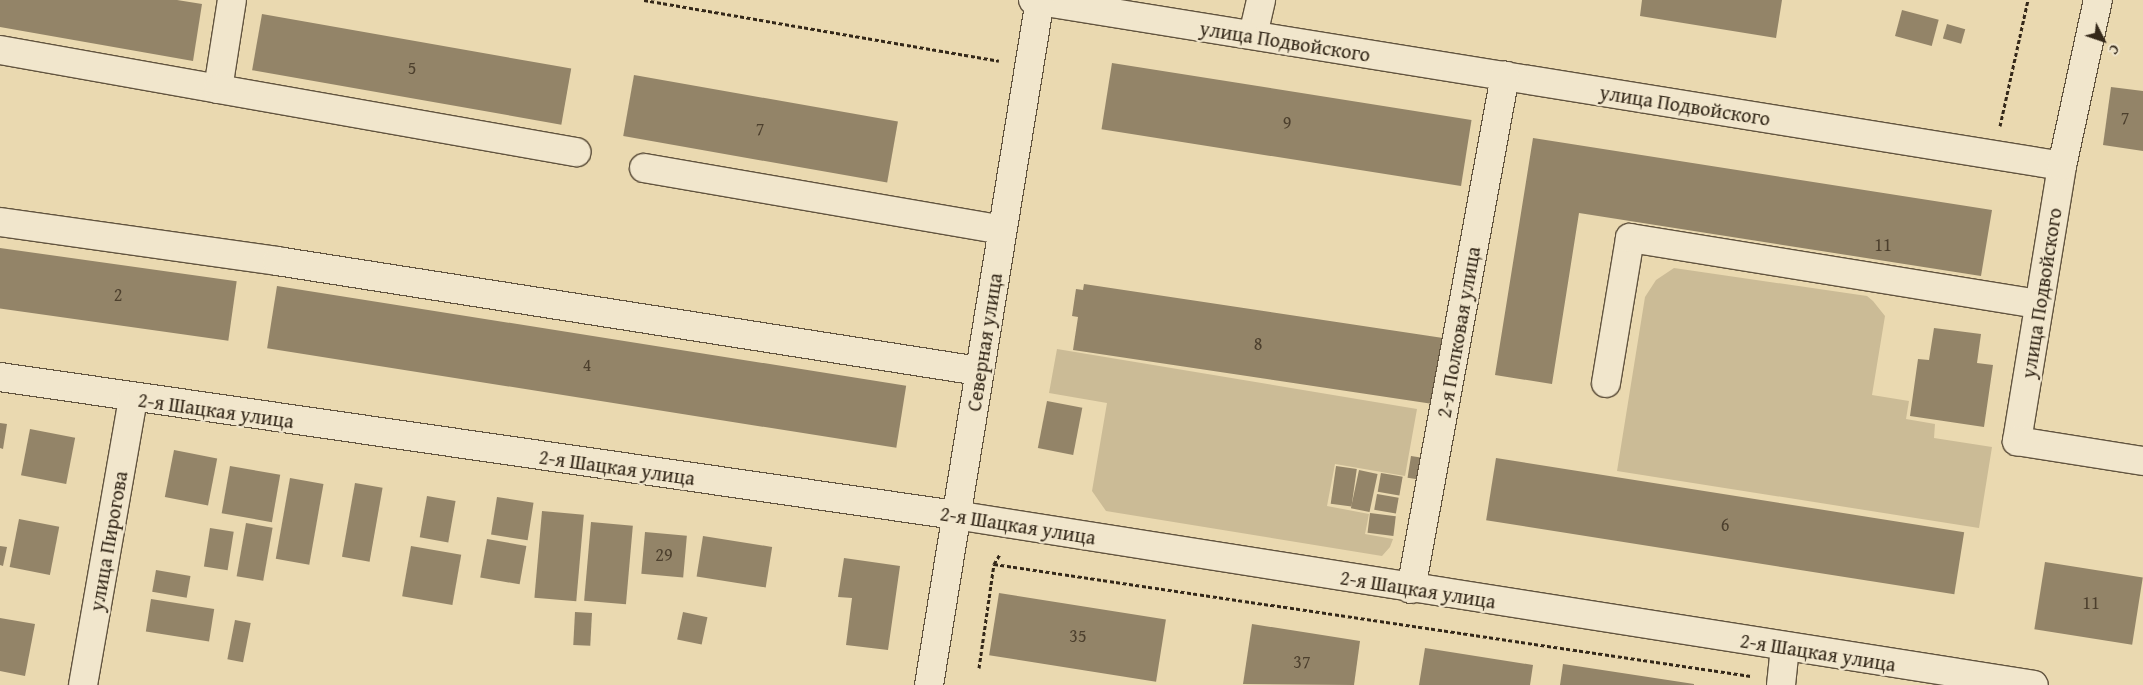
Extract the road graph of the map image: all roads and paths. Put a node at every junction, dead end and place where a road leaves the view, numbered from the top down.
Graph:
1 (232, 0) edge
2 (644, 0) edge
3 (1038, 0) edge
4 (1261, 0) edge
5 (2028, 0) edge
6 (2098, 0) edge
7 (1253, 36) junction
8 (0, 50) edge
9 (1029, 66) junction
10 (1504, 76) junction
11 (218, 89) junction
12 (576, 152) dead end
13 (1994, 155) junction
14 (2062, 166) junction
15 (644, 168) dead end
16 (0, 222) edge
17 (1002, 230) junction
18 (2039, 304) junction
19 (979, 371) junction
20 (0, 377) edge
21 (1606, 383) dead end
22 (133, 398) junction
23 (2143, 461) edge
24 (955, 515) junction
25 (1015, 525) junction
26 (994, 564) junction
27 (1411, 588) junction
28 (1785, 646) junction
29 (979, 668) dead end
30 (1781, 683) edge
31 (83, 685) edge
32 (929, 685) edge
33 (2034, 685) edge

1 - 11 street
2 - 9 path
3 - 7 street, улица Подвойского
3 - 9 street, Северная улица
4 - 7 street
5 - 13 path
6 - 14 street
7 - 10 street, улица Подвойского
8 - 11 street
9 - 17 street, Северная улица
10 - 13 street, улица Подвойского
10 - 27 street, 2-я Полковая улица
11 - 12 street
13 - 14 street, улица Подвойского
14 - 18 street, улица Подвойского
15 - 17 street
16 - 19 street
17 - 19 street, Северная улица
18 - 21 street
18 - 23 street, улица Подвойского
19 - 24 street, Северная улица
20 - 22 street, 2-я Шацкая улица
22 - 24 street, 2-я Шацкая улица
22 - 31 street, улица Пирогова
24 - 25 street, 2-я Шацкая улица
24 - 32 street, Северная улица
25 - 26 path
25 - 27 street, 2-я Шацкая улица
26 - 29 path
26 - 30 path
27 - 28 street, 2-я Шацкая улица
28 - 30 street
28 - 33 street, 2-я Шацкая улица

